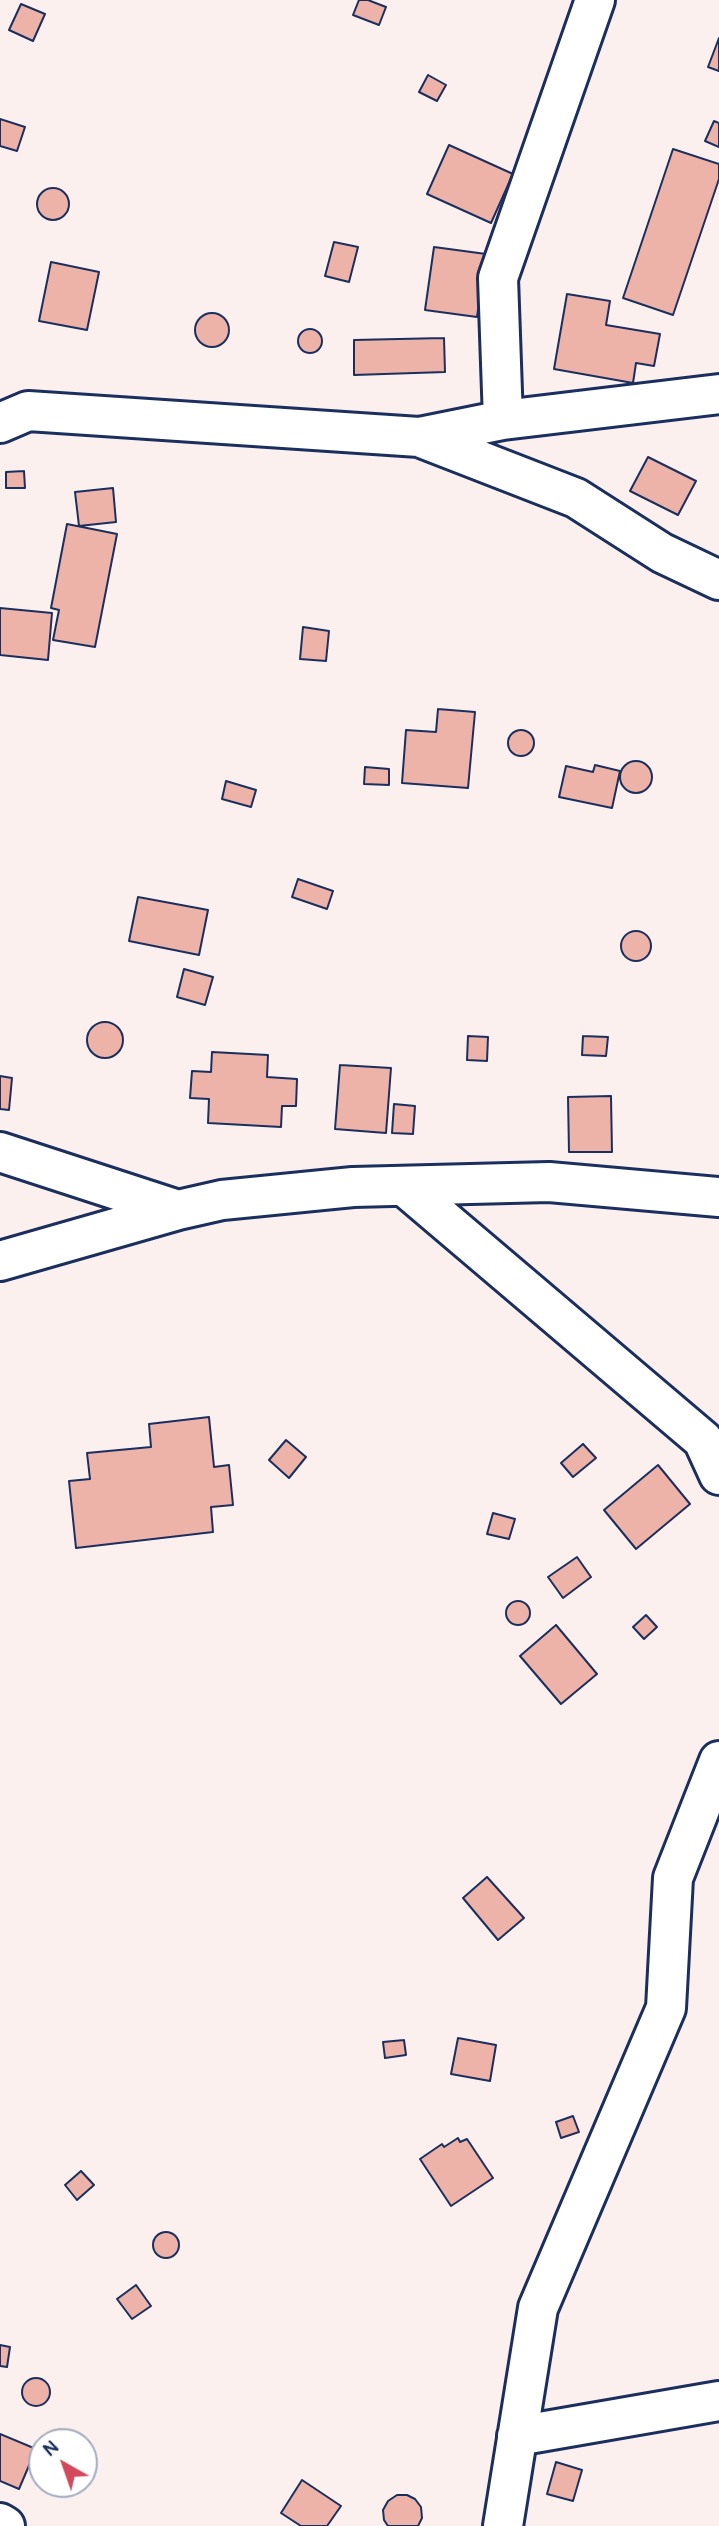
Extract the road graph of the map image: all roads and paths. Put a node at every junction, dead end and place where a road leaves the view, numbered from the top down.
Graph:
1 (595, 0) edge
2 (719, 394) edge
3 (9, 411) edge
4 (503, 420) junction
5 (419, 437) junction
6 (719, 580) edge
7 (0, 1152) edge
8 (404, 1186) junction
9 (719, 1197) edge
10 (178, 1210) junction
11 (0, 1261) edge
12 (719, 1475) edge
13 (719, 1761) edge
14 (719, 2401) edge
15 (517, 2436) junction
16 (0, 2522) edge
17 (5, 2526) edge
18 (502, 2526) edge

1 - 4 street
2 - 4 street
3 - 5 street
4 - 5 street
5 - 6 street
7 - 10 street
8 - 9 street
8 - 10 street
8 - 12 street
10 - 11 street
13 - 15 street
14 - 15 street
15 - 18 street
16 - 17 street

